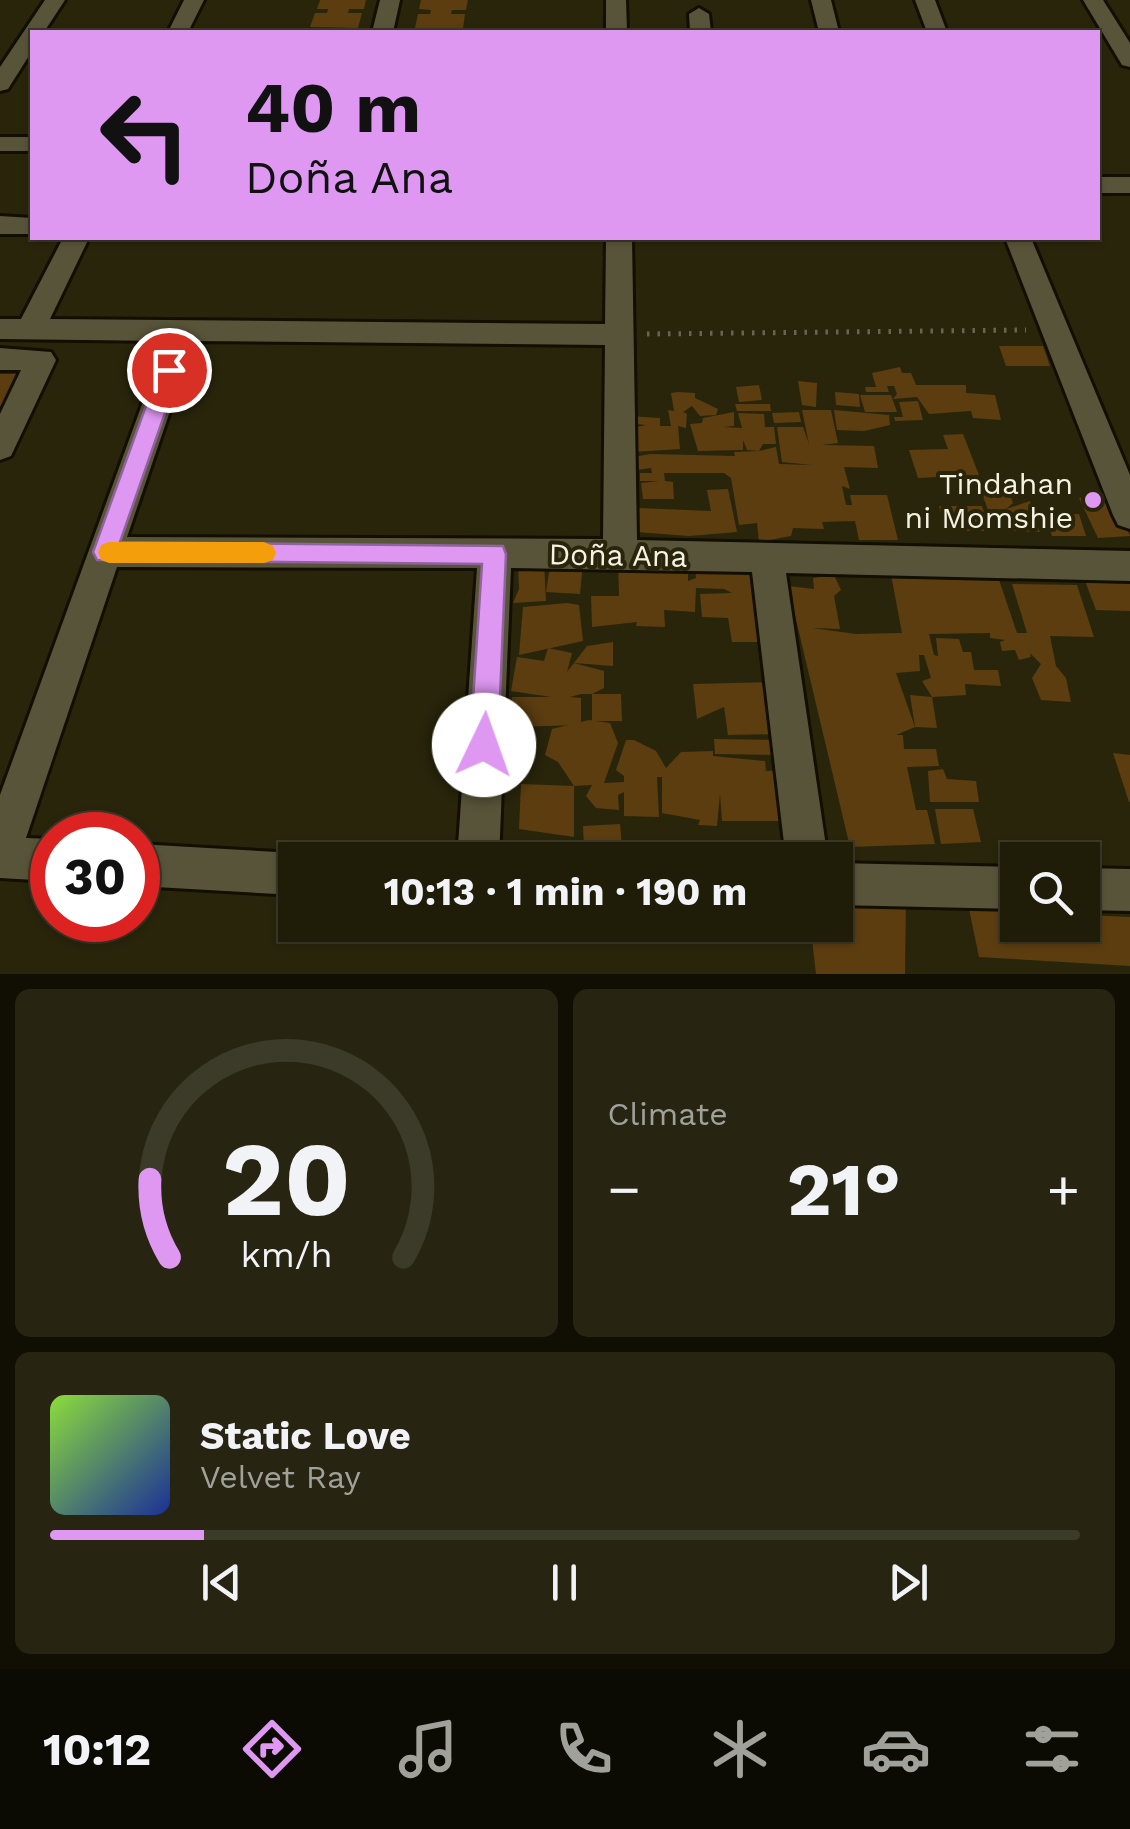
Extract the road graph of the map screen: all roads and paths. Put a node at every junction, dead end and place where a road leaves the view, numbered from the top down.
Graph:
1 (55, 0) edge
2 (194, 0) edge
3 (390, 0) edge
4 (616, 0) edge
5 (821, 0) edge
6 (925, 0) edge
7 (1093, 0) edge
8 (36, 30) edge
9 (179, 30) edge
10 (383, 30) edge
11 (617, 30) edge
12 (828, 30) edge
13 (936, 30) edge
14 (30, 38) edge
15 (1129, 57) edge
16 (30, 72) edge
17 (3, 76) edge
18 (0, 144) edge
19 (30, 144) edge
20 (1100, 185) edge
21 (1130, 185) edge
22 (0, 226) edge
23 (30, 226) edge
24 (75, 240) edge
25 (619, 240) edge
26 (1019, 240) edge
27 (0, 329) edge
28 (30, 330) junction
29 (1055, 330) junction
30 (182, 333) junction
31 (619, 335) junction
32 (0, 360) edge
33 (0, 448) edge
34 (1130, 515) edge
35 (105, 552) junction
36 (494, 554) junction
37 (620, 554) junction
38 (767, 556) junction
39 (1130, 566) edge
40 (479, 842) edge
41 (805, 842) edge
42 (0, 854) edge
43 (30, 857) edge
44 (160, 866) edge
45 (278, 873) edge
46 (853, 884) edge
47 (1000, 888) edge
48 (1100, 890) edge
49 (1130, 890) edge

1 - 8 street
2 - 9 street
3 - 10 street
4 - 11 street
5 - 12 street
6 - 13 street
7 - 15 street
14 - 17 street
16 - 17 street
18 - 19 street
20 - 21 street
22 - 23 street
24 - 28 street
25 - 31 street
26 - 29 street
27 - 28 street
28 - 30 street
29 - 31 path
29 - 34 street
30 - 31 street
30 - 35 street
31 - 37 street
32 - 33 street
35 - 36 street, Doña Ana
35 - 42 street
36 - 37 street, Doña Ana
36 - 40 street
37 - 38 street, Doña Ana
38 - 39 street, Doña Ana
38 - 41 street
42 - 43 street
44 - 45 street
46 - 47 street
48 - 49 street

